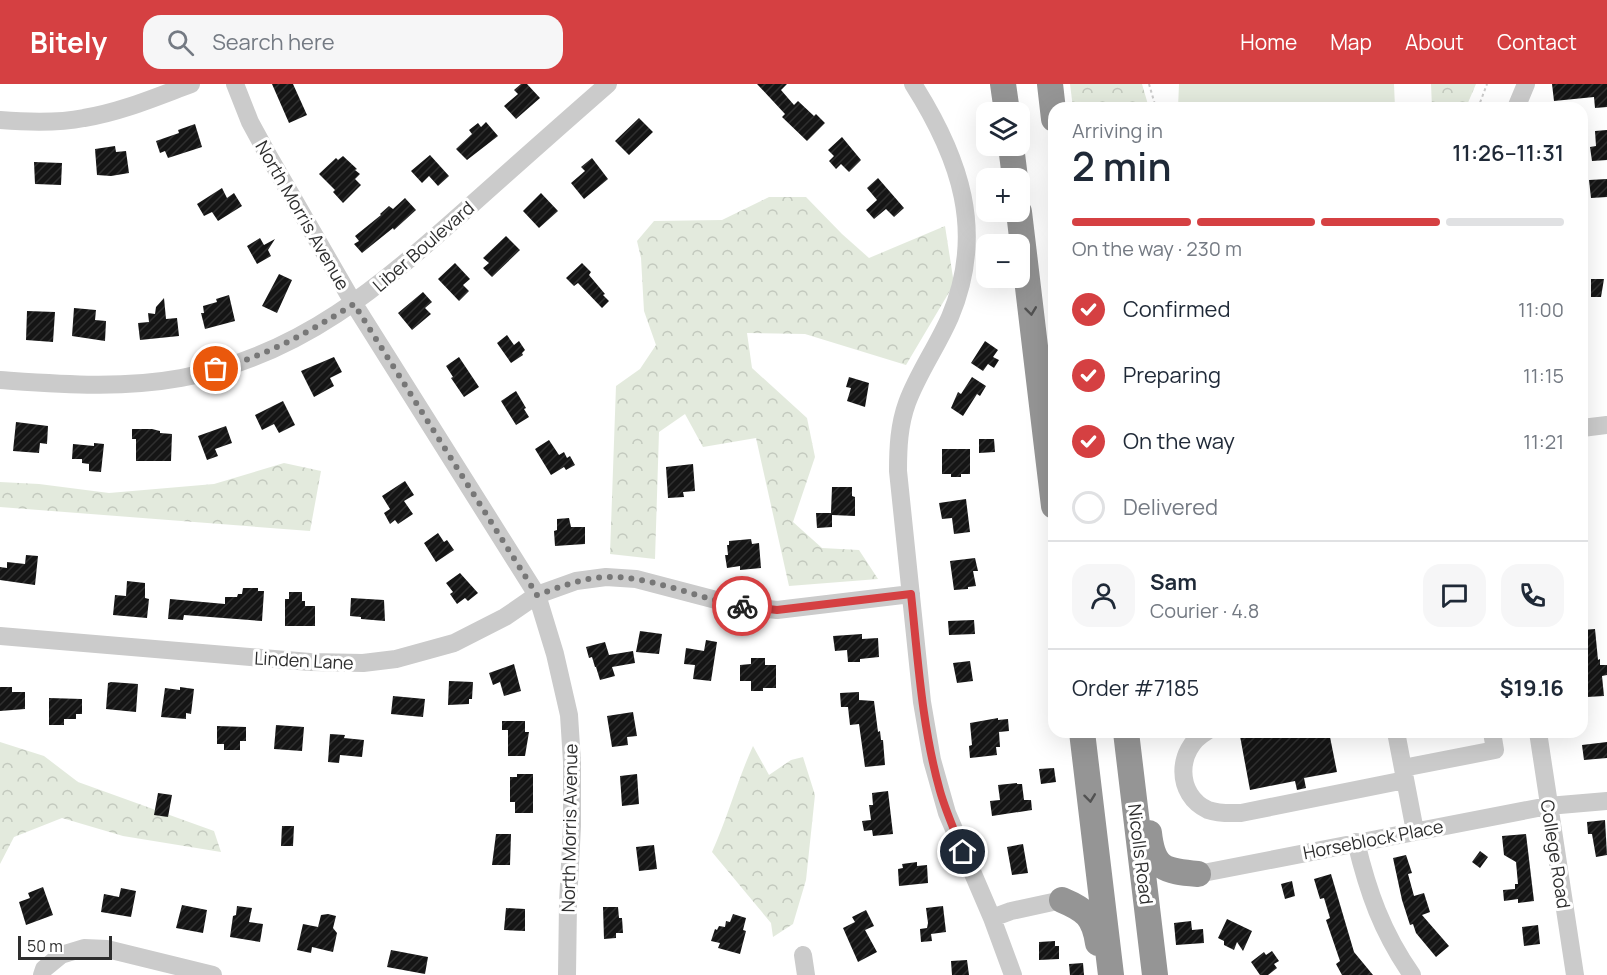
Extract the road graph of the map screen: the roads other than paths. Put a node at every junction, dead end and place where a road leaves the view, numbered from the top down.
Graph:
1 (191, 84) edge
2 (235, 84) edge
3 (608, 84) edge
4 (913, 84) edge
5 (1003, 84) edge
6 (1050, 84) edge
7 (1526, 84) edge
8 (1006, 102) edge
9 (1052, 102) edge
10 (1518, 102) edge
11 (0, 120) edge
12 (1020, 222) edge
13 (354, 304) junction
14 (0, 380) edge
15 (1607, 425) edge
16 (1588, 427) edge
17 (1048, 456) edge
18 (911, 594) junction
19 (537, 595) junction
20 (0, 636) edge
21 (1083, 738) edge
22 (1127, 738) edge
23 (1136, 738) edge
24 (1196, 738) edge
25 (1397, 738) edge
26 (1493, 738) edge
27 (1539, 738) edge
28 (1404, 774) junction
29 (1607, 801) edge
30 (1548, 806) junction
31 (1415, 831) junction
32 (1094, 836) junction
33 (1356, 842) junction
34 (1198, 874) junction
35 (1062, 900) junction
36 (992, 918) junction
37 (803, 955) dead end
38 (42, 975) edge
39 (213, 975) edge
40 (567, 975) edge
41 (806, 975) edge
42 (1013, 975) edge
43 (1101, 975) edge
44 (1111, 975) edge
45 (1155, 975) edge
46 (1163, 975) edge
47 (1412, 975) edge
48 (1575, 975) edge

1 - 11 street
2 - 13 street, North Morris Avenue
3 - 13 street, Liber Boulevard
4 - 18 street
5 - 8 highway
6 - 9 highway
7 - 10 street
12 -> 17 highway
13 - 14 street, Liber Boulevard
13 - 19 street, North Morris Avenue
15 - 16 street
18 - 19 street, Linden Lane
18 - 36 street
19 - 20 street, Linden Lane
19 - 40 street, North Morris Avenue
21 -> 32 highway
22 - 45 highway, Nicolls Road
23 - 34 highway
24 - 28 street
25 - 28 street
26 - 28 street
27 - 30 street, College Road
28 - 31 street
29 - 30 street, Horseblock Place
30 - 31 street, Horseblock Place
30 - 48 street, College Road
31 - 33 street, Horseblock Place
32 - 35 highway
32 - 44 highway
33 - 34 street, Horseblock Place
33 - 47 street
34 - 46 highway
35 - 36 street
35 - 43 highway
36 - 42 street
37 - 41 street
38 - 39 street

